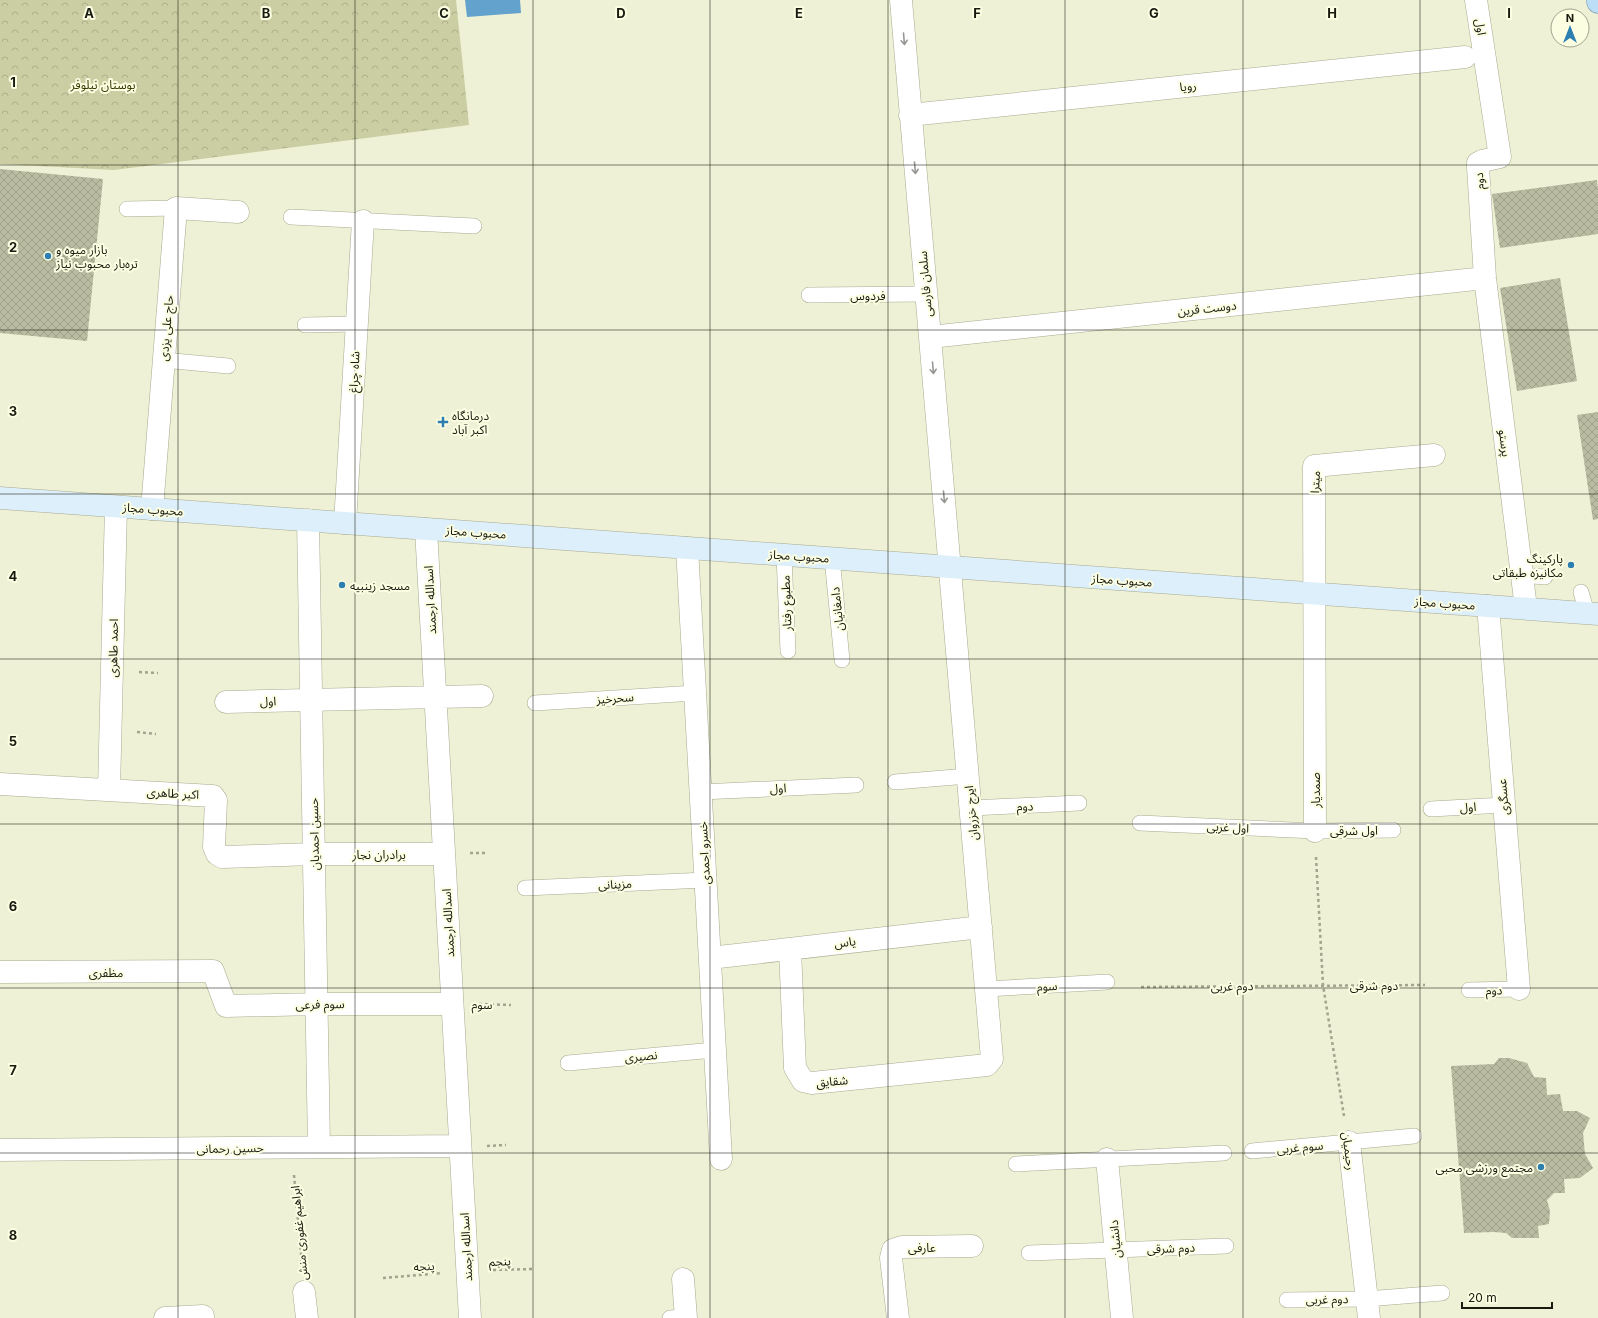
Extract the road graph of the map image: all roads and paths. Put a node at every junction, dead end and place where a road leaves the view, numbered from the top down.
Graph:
1 (901, 0) edge
2 (1476, 0) edge
3 (1475, 56) junction
4 (910, 115) junction
5 (176, 208) junction
6 (127, 209) dead end
7 (238, 212) dead end
8 (291, 217) dead end
9 (363, 221) junction
10 (474, 226) dead end
11 (1484, 278) junction
12 (926, 294) junction
13 (809, 295) dead end
14 (305, 324) dead end
15 (357, 324) junction
16 (930, 337) junction
17 (163, 360) junction
18 (228, 366) dead end
19 (1434, 455) dead end
20 (0, 498) edge
21 (116, 506) junction
22 (152, 509) junction
23 (308, 520) junction
24 (345, 523) junction
25 (426, 529) junction
26 (686, 548) junction
27 (784, 555) junction
28 (832, 558) junction
29 (950, 567) junction
30 (1522, 575) junction
31 (1545, 577) dead end
32 (1581, 592) dead end
33 (1315, 594) junction
34 (1488, 606) junction
35 (1526, 608) junction
36 (1593, 613) edge
37 (788, 651) dead end
38 (842, 660) dead end
39 (695, 693) junction
40 (435, 696) junction
41 (482, 696) dead end
42 (311, 700) junction
43 (226, 702) dead end
44 (535, 703) dead end
45 (968, 776) junction
46 (895, 782) dead end
47 (0, 784) edge
48 (856, 785) dead end
49 (109, 790) junction
50 (700, 792) junction
51 (1079, 803) dead end
52 (1504, 805) junction
53 (970, 808) junction
54 (1431, 809) dead end
55 (1140, 823) dead end
56 (1393, 830) dead end
57 (1315, 831) junction
58 (314, 854) junction
59 (444, 854) junction
60 (706, 880) junction
61 (525, 888) dead end
62 (981, 927) junction
63 (790, 949) junction
64 (710, 958) junction
65 (213, 971) joint
66 (0, 972) edge
67 (1107, 982) dead end
68 (1323, 985) junction
69 (1424, 985) dead end
70 (1141, 987) dead end
71 (986, 989) junction
72 (1519, 989) joint
73 (1469, 990) dead end
74 (317, 1004) junction
75 (452, 1004) junction
76 (511, 1005) dead end
77 (715, 1050) junction
78 (992, 1059) joint
79 (568, 1063) dead end
80 (1414, 1136) dead end
81 (1349, 1142) junction
82 (460, 1146) junction
83 (319, 1147) junction
84 (291, 1148) junction
85 (0, 1150) edge
86 (1252, 1151) dead end
87 (1224, 1153) dead end
88 (721, 1159) dead end
89 (1107, 1159) junction
90 (1016, 1164) dead end
91 (972, 1246) dead end
92 (1226, 1246) dead end
93 (1116, 1250) junction
94 (1029, 1253) dead end
95 (533, 1269) dead end
96 (467, 1271) junction
97 (383, 1278) dead end
98 (683, 1279) dead end
99 (304, 1292) joint
100 (1442, 1293) dead end
101 (1287, 1300) dead end
102 (1368, 1308) edge
103 (203, 1316) dead end
104 (165, 1318) edge
105 (307, 1318) edge
106 (470, 1318) edge
107 (681, 1318) edge
108 (898, 1318) edge
109 (1122, 1318) edge

1 -> 4 street, سلمان فارسی
2 - 3 street, اول
3 - 4 street, رویا
3 - 11 street, دوم
4 -> 12 street, سلمان فارسی
5 - 6 lane
5 - 7 street
5 - 17 street, حاج علی یزدی
8 - 9 lane
9 - 10 lane
9 - 15 street, شاه چراغ
11 - 16 street, دوست قرین
11 - 30 street, پرستو
12 - 13 lane, فردوس
12 - 16 street, سلمان فارسی
14 - 15 lane
15 - 24 street, شاه چراغ
16 -> 29 street, سلمان فارسی
17 - 18 lane
17 - 22 street, حاج علی یزدی
19 - 33 street, میترا
20 - 21 main road, محبوب مجاز
21 - 22 main road, محبوب مجاز
21 - 49 street, احمد طاهری
22 - 23 main road, محبوب مجاز
23 - 24 main road, محبوب مجاز
23 - 42 street, حسین احمدیان
24 - 25 main road, محبوب مجاز
25 - 26 main road, محبوب مجاز
25 - 40 street, اسدالله ارجمند
26 - 27 main road, محبوب مجاز
26 - 39 street, خسرو احمدی
27 - 28 main road, محبوب مجاز
27 - 37 lane, مطبوع رفتار
28 - 29 main road, محبوب مجاز
28 - 38 lane, دامغانیان
29 - 33 main road, محبوب مجاز
29 - 45 street, ایرج خزروان
30 - 31 lane
30 - 35 street, پرستو
32 - 36 lane
33 - 34 main road, محبوب مجاز
33 - 57 street, صمدیار
34 - 35 main road, محبوب مجاز
34 - 52 street, عسگری
35 - 36 main road, محبوب مجاز
39 - 44 lane, سحرخیز
39 - 50 street, خسرو احمدی
40 - 41 street, اول
40 - 42 street, اول
40 - 59 street, اسدالله ارجمند
42 - 43 street, اول
42 - 58 street, حسین احمدیان
45 - 46 lane
45 - 53 street, ایرج خزروان
47 - 49 street, اکبر طاهری
48 - 50 lane, اول
49 - 58 street, اکبر طاهری
50 - 60 street, خسرو احمدی
51 - 53 lane, دوم
52 - 54 lane, اول
52 - 72 street, عسگری
53 - 62 street, ایرج خزروان
55 - 57 lane, اول غربی
56 - 57 lane, اول شرقی
57 - 68 path
58 - 59 street, برادران نجار
58 - 74 street, حسین احمدیان
59 - 75 street, اسدالله ارجمند
60 - 61 lane, مزینانی
60 - 64 street, خسرو احمدی
62 - 63 street, یاس
62 - 71 street, ایرج خزروان
63 - 64 street, یاس
63 - 78 street, شقایق
64 - 77 street, خسرو احمدی
65 - 66 street, مظفری
65 - 74 street, سوم فرعی
67 - 71 lane, سوم
68 - 69 path, دوم شرقی
68 - 70 path, دوم غربی
68 - 81 path, رحیمیان
71 - 78 street, ایرج خزروان
72 - 73 lane, دوم
74 - 75 street, سوم فرعی
74 - 83 street, حسین احمدیان
75 - 76 path, سوم
75 - 82 street, اسدالله ارجمند
77 - 79 lane, نصیری
77 - 88 street, خسرو احمدی
80 - 81 lane, سوم غربی
81 - 86 lane, سوم غربی
81 - 102 street, رحیمیان
82 - 83 street, حسین رحمانی
82 - 96 street, اسدالله ارجمند
83 - 84 street, حسین رحمانی
84 - 85 street, حسین رحمانی
84 - 99 path, ابراهیم غفوری منش
87 - 89 lane
89 - 90 lane
89 - 93 street, دانشیان
91 - 108 street, عارفی
92 - 93 lane, دوم شرقی
93 - 94 lane
93 - 109 street, دانشیان
95 - 96 path, پنجم
96 - 97 path, پنجه
96 - 106 street, اسدالله ارجمند
98 - 107 street
99 - 105 street, ابراهیم غفوری منش
100 - 102 lane, دوم غربی
101 - 102 lane, دوم غربی
103 - 104 street

